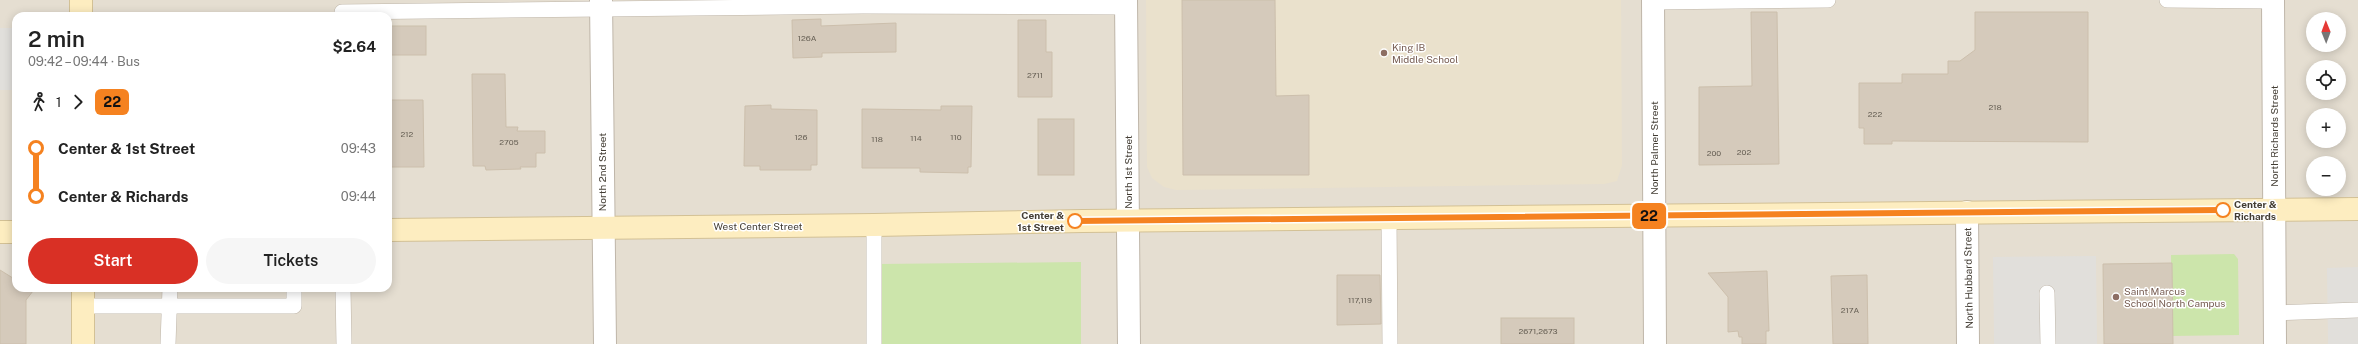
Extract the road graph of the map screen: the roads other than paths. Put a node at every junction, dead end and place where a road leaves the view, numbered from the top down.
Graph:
1 (81, 0) edge
2 (1828, 0) edge
3 (2167, 0) edge
4 (2273, 0) edge
5 (1652, 1) edge
6 (863, 3) edge
7 (1126, 4) edge
8 (601, 5) edge
9 (342, 9) edge
10 (81, 12) edge
11 (2358, 209) edge
12 (2274, 210) junction
13 (1967, 212) junction
14 (1654, 216) junction
15 (1389, 218) junction
16 (1128, 221) junction
17 (874, 225) junction
18 (602, 227) junction
19 (392, 230) edge
20 (0, 232) edge
21 (12, 232) edge
22 (170, 292) edge
23 (294, 292) edge
24 (343, 292) edge
25 (2047, 293) dead end
26 (83, 297) edge
27 (169, 306) junction
28 (2358, 310) edge
29 (2275, 313) junction
30 (83, 344) edge
31 (168, 344) edge
32 (344, 344) edge
33 (604, 344) edge
34 (874, 344) edge
35 (1129, 344) edge
36 (1390, 344) edge
37 (1655, 344) edge
38 (1968, 344) edge
39 (2048, 344) edge
40 (2275, 344) edge

1 - 10 street
2 - 5 lane
3 - 4 lane
4 - 12 street, North Richards Street
5 - 14 street, North Palmer Street
6 - 7 lane
6 - 8 lane
7 - 16 street, North 1st Street
8 - 9 lane
8 - 18 street, North 2nd Street
11 - 12 street, West Center Street
12 - 13 street, West Center Street
12 - 29 street, North Richards Street
13 - 14 street, West Center Street
13 - 38 street, North Hubbard Street
14 - 15 street, West Center Street
14 - 37 street, North Palmer Street
15 - 16 street, West Center Street
15 - 36 lane
16 - 17 street, West Center Street
16 - 35 street, North 1st Street
17 - 18 street, West Center Street
17 - 34 lane
18 - 19 street, West Center Street
18 - 33 street, North 2nd Street
20 - 21 street
22 - 27 lane
23 - 27 lane
24 - 32 lane
25 - 39 lane
26 - 27 lane
26 - 30 street
27 - 31 lane
28 - 29 lane
29 - 40 street, North Richards Street

